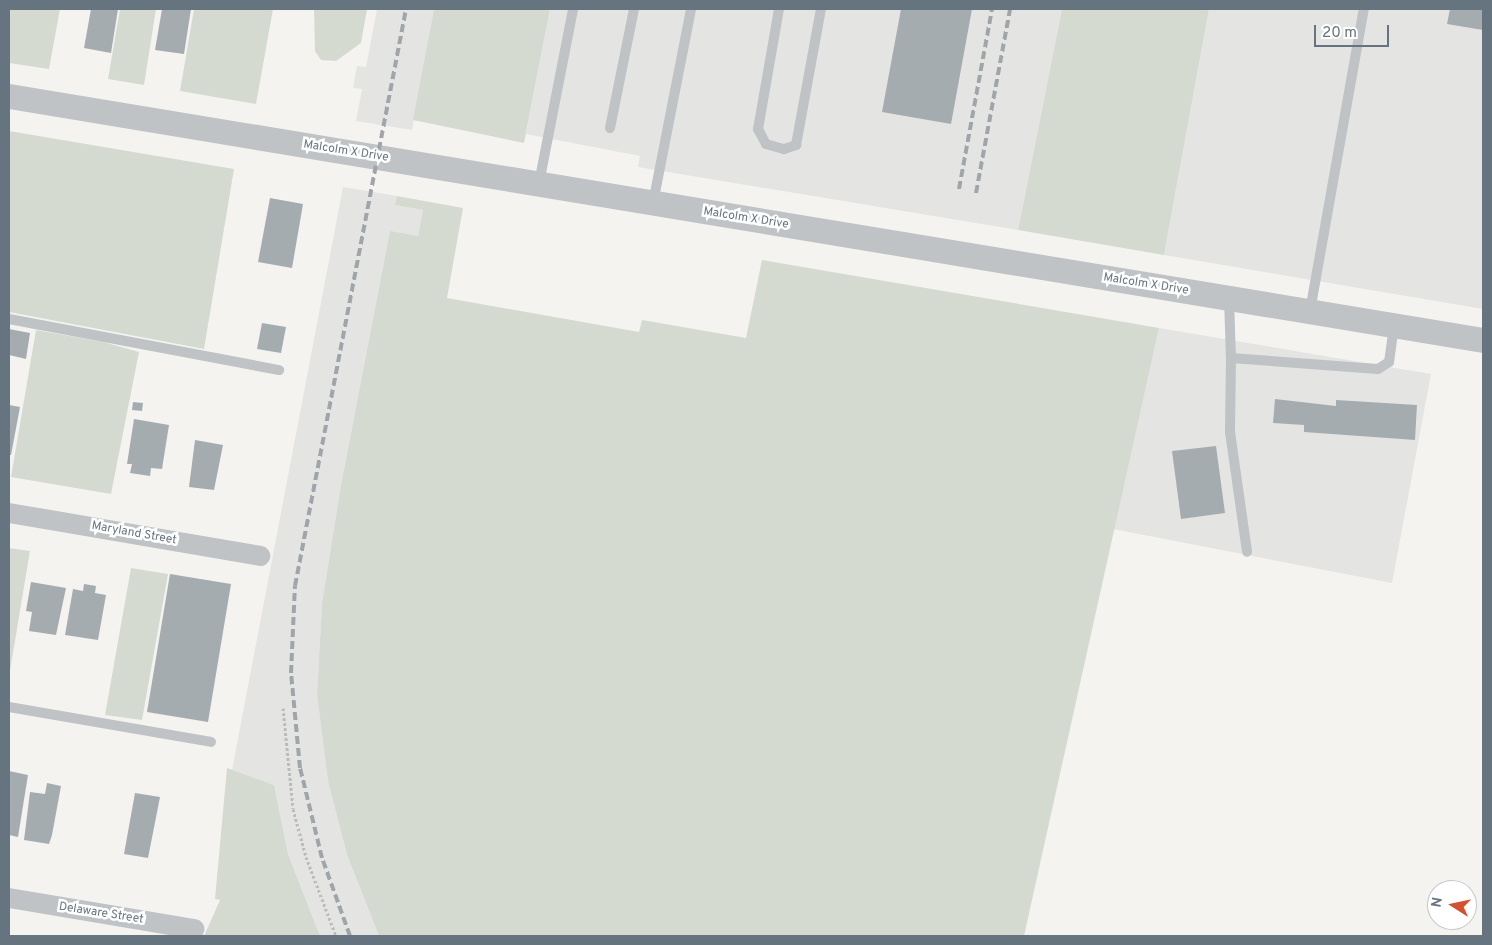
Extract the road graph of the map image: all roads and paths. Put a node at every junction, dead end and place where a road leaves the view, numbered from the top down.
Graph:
1 (573, 9) edge
2 (634, 9) edge
3 (691, 9) edge
4 (779, 9) edge
5 (821, 9) edge
6 (1364, 9) edge
7 (9, 96) edge
8 (610, 128) dead end
9 (539, 184) junction
10 (653, 204) junction
11 (1229, 298) junction
12 (1310, 312) junction
13 (9, 319) edge
14 (1394, 326) junction
15 (1483, 340) edge
16 (1231, 358) junction
17 (279, 370) dead end
18 (9, 513) edge
19 (1246, 552) dead end
20 (260, 556) dead end
21 (9, 707) edge
22 (283, 708) dead end
23 (212, 742) dead end
24 (9, 898) edge
25 (193, 933) edge
26 (336, 936) edge

1 - 9 lane
2 - 8 lane
3 - 10 lane
4 - 5 lane
6 - 12 lane
7 - 9 street, Malcolm X Drive
9 - 10 street, Malcolm X Drive
10 - 11 street, Malcolm X Drive
11 - 12 street, Malcolm X Drive
11 - 16 lane
12 - 14 street, Malcolm X Drive
13 - 17 lane
14 - 15 street, Malcolm X Drive
14 - 16 lane
16 - 19 lane
18 - 20 street, Maryland Street
21 - 23 lane
22 - 26 path
24 - 25 street, Delaware Street

